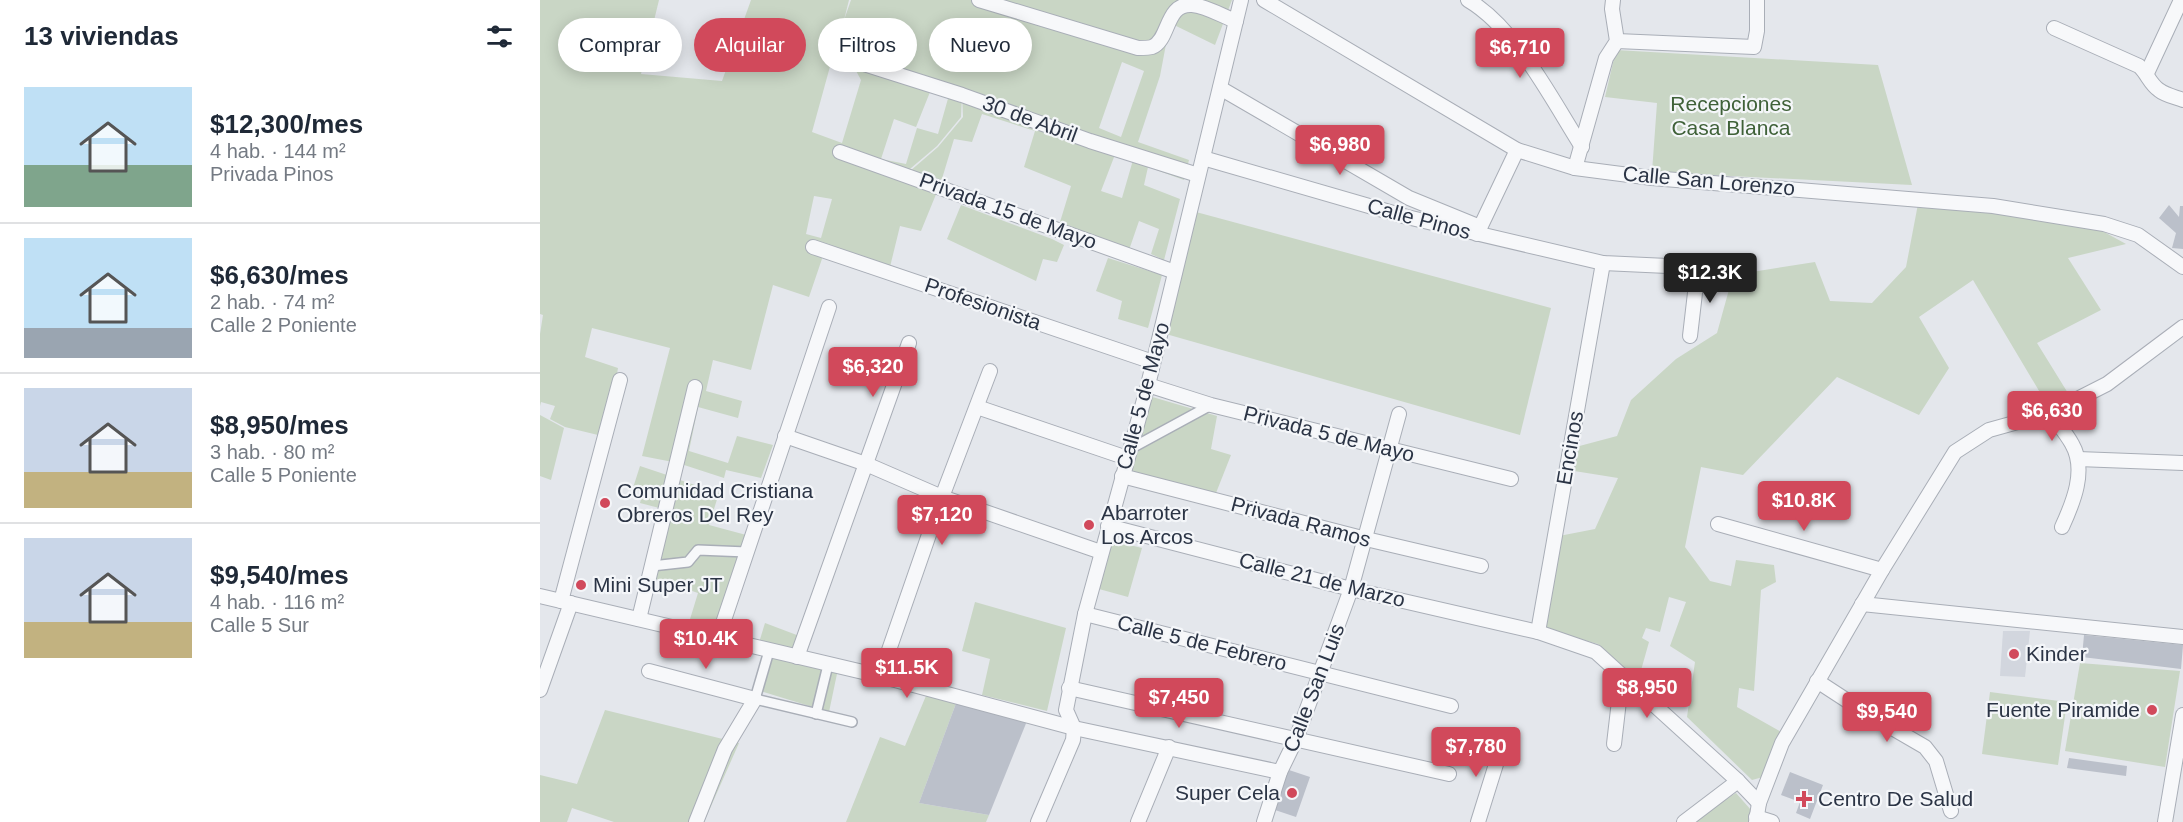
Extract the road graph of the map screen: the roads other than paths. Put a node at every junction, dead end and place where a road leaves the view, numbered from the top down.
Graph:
1 (979, 0) edge
2 (1241, 0) edge
3 (1264, 0) edge
4 (1468, 0) edge
5 (1613, 0) edge
6 (1757, 0) edge
7 (2181, 0) edge
8 (1236, 21) junction
9 (2054, 28) dead end
10 (1617, 41) junction
11 (889, 72) edge
12 (2147, 73) junction
13 (1220, 87) junction
14 (2183, 100) edge
15 (1582, 147) junction
16 (1517, 150) junction
17 (840, 152) dead end
18 (1203, 158) junction
19 (1575, 168) junction
20 (1198, 175) junction
21 (1479, 230) junction
22 (813, 247) dead end
23 (1603, 263) junction
24 (1698, 267) junction
25 (2183, 267) edge
26 (1732, 269) dead end
27 (1175, 272) junction
28 (829, 307) dead end
29 (2183, 327) edge
30 (1690, 336) dead end
31 (909, 343) dead end
32 (1153, 362) junction
33 (990, 371) dead end
34 (620, 380) dead end
35 (1148, 385) junction
36 (695, 387) dead end
37 (1211, 405) junction
38 (976, 406) junction
39 (2050, 413) junction
40 (1399, 414) dead end
41 (786, 436) junction
42 (1389, 450) junction
43 (1128, 454) junction
44 (2078, 459) junction
45 (2183, 463) edge
46 (866, 464) junction
47 (1122, 476) junction
48 (1511, 479) dead end
49 (942, 497) junction
50 (1718, 524) dead end
51 (1108, 526) junction
52 (2062, 527) dead end
53 (1366, 539) junction
54 (747, 552) junction
55 (1101, 552) junction
56 (652, 566) junction
57 (1481, 566) dead end
58 (1882, 570) junction
59 (1351, 589) junction
60 (540, 596) edge
61 (566, 602) junction
62 (1862, 604) junction
63 (1085, 614) junction
64 (639, 620) junction
65 (1538, 632) junction
66 (2183, 637) edge
67 (718, 638) junction
68 (769, 651) junction
69 (796, 657) junction
70 (828, 665) junction
71 (649, 671) dead end
72 (1320, 673) junction
73 (1622, 675) junction
74 (880, 676) junction
75 (1817, 681) junction
76 (1069, 688) junction
77 (540, 690) edge
78 (754, 699) junction
79 (1451, 706) dead end
80 (816, 714) junction
81 (2183, 715) edge
82 (852, 722) dead end
83 (1074, 728) junction
84 (1296, 739) junction
85 (1614, 744) dead end
86 (1502, 745) dead end
87 (1168, 747) junction
88 (1280, 772) junction
89 (1449, 774) dead end
90 (1738, 781) junction
91 (2176, 798) edge
92 (1951, 811) dead end
93 (1757, 814) edge
94 (1270, 821) edge
95 (696, 822) edge
96 (1038, 822) edge
97 (1138, 822) edge
98 (1478, 822) edge
99 (1684, 822) edge
100 (1772, 822) edge
101 (2165, 822) edge

1 - 8 street
2 - 8 street, Calle 5 de Mayo
3 - 16 street, Calle San Lorenzo
4 - 15 street
5 - 10 street
6 - 10 street
7 - 12 street
8 - 13 street, Calle 5 de Mayo
9 - 12 street
10 - 15 street
11 - 20 street, 30 de Abril
12 - 14 street
13 - 18 street, Calle 5 de Mayo
13 - 21 street
15 - 19 street
16 - 19 street, Calle San Lorenzo
16 - 21 street
17 - 27 street, Privada 15 de Mayo
18 - 20 street, Calle 5 de Mayo
18 - 21 street, Calle Pinos
19 - 25 street, Calle San Lorenzo
20 - 27 street, Calle 5 de Mayo
21 - 23 street, Calle Pinos
22 - 32 street, Profesionista
23 - 24 street, Calle Pinos
23 - 65 street, Encinos
24 - 26 street, Calle Pinos
24 - 30 street
27 - 32 street, Calle 5 de Mayo
28 - 41 street
29 - 39 street
31 - 46 street
32 - 35 street, Calle 5 de Mayo
33 - 38 street
34 - 61 street
35 - 37 street, Privada 5 de Mayo
35 - 43 street, Calle 5 de Mayo
36 - 56 street
37 - 42 street, Privada 5 de Mayo
37 - 43 street
38 - 43 street
38 - 49 street
39 - 44 street
39 - 58 street
40 - 42 street, Calle San Luis
41 - 46 street
41 - 54 street
42 - 48 street, Privada 5 de Mayo
42 - 53 street, Calle San Luis
43 - 47 street, Calle 5 de Mayo
44 - 45 street
44 - 52 street
46 - 49 street
46 - 69 street
47 - 51 street, Calle 5 de Mayo
47 - 53 street, Privada Ramos
49 - 55 street
49 - 74 street
50 - 58 street
51 - 55 street, Calle 5 de Mayo
51 - 59 street, Calle 21 de Marzo
53 - 57 street, Privada Ramos
53 - 59 street, Calle San Luis
54 - 56 street
54 - 67 street
55 - 63 street, Calle 5 de Mayo
56 - 64 street
58 - 62 street
59 - 65 street, Calle 21 de Marzo
59 - 72 street, Calle San Luis
60 - 61 street
61 - 64 street
61 - 77 street
62 - 66 street
62 - 75 street
63 - 72 street, Calle 5 de Febrero
63 - 76 street, Calle 5 de Mayo
64 - 67 street
65 - 73 street, Calle 21 de Marzo
67 - 68 street
68 - 69 street
68 - 78 street
69 - 70 street
70 - 74 street
70 - 80 street
71 - 78 street
72 - 79 street, Calle 5 de Febrero
72 - 84 street, Calle San Luis
73 - 85 street
73 - 90 street, Calle 21 de Marzo
74 - 83 street
75 - 92 street
75 - 93 street
76 - 83 street, Calle 5 de Mayo
76 - 84 street
78 - 80 street
78 - 95 street
80 - 82 street
81 - 91 street
83 - 87 street
83 - 96 street, Calle 5 de Mayo
84 - 88 street, Calle San Luis
84 - 89 street
86 - 98 street
87 - 88 street
87 - 97 street
88 - 94 street, Calle San Luis
90 - 93 street, Calle 21 de Marzo
90 - 99 street
91 - 101 street
93 - 100 street

